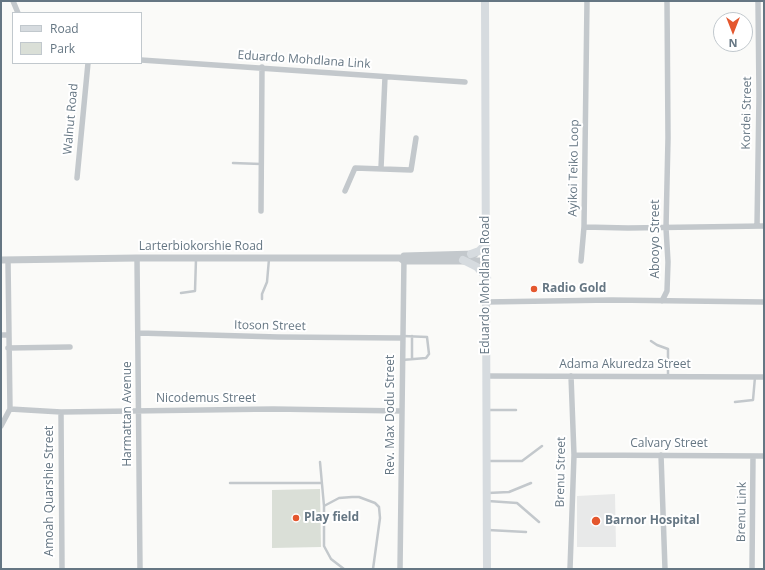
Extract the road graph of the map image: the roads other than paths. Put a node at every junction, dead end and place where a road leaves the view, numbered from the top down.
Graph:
1 (13, 1) edge
2 (485, 1) edge
3 (587, 1) edge
4 (667, 1) edge
5 (758, 1) edge
6 (18, 12) edge
7 (142, 60) edge
8 (88, 64) edge
9 (262, 67) junction
10 (385, 77) junction
11 (465, 82) dead end
12 (416, 138) dead end
13 (761, 160) edge
14 (233, 163) dead end
15 (261, 164) junction
16 (381, 168) junction
17 (77, 178) dead end
18 (345, 190) dead end
19 (261, 210) dead end
20 (758, 226) junction
21 (764, 226) edge
22 (584, 227) junction
23 (666, 228) junction
24 (486, 244) junction
25 (471, 254) junction
26 (486, 257) junction
27 (136, 258) junction
28 (403, 258) junction
29 (196, 259) junction
30 (269, 259) junction
31 (4, 260) edge
32 (463, 260) junction
33 (582, 261) dead end
34 (487, 278) junction
35 (181, 293) dead end
36 (262, 298) dead end
37 (662, 300) junction
38 (486, 302) junction
39 (764, 302) edge
40 (138, 333) junction
41 (1, 335) edge
42 (8, 335) junction
43 (412, 336) junction
44 (402, 337) junction
45 (651, 341) dead end
46 (70, 347) dead end
47 (8, 348) junction
48 (412, 359) junction
49 (402, 360) junction
50 (486, 376) junction
51 (571, 376) junction
52 (668, 376) junction
53 (755, 377) junction
54 (764, 377) edge
55 (735, 402) dead end
56 (10, 409) junction
57 (487, 410) junction
58 (516, 410) dead end
59 (138, 411) junction
60 (402, 411) junction
61 (61, 412) junction
62 (1, 426) edge
63 (542, 446) dead end
64 (574, 455) junction
65 (661, 455) junction
66 (753, 456) junction
67 (764, 456) edge
68 (488, 461) junction
69 (320, 462) dead end
70 (230, 483) dead end
71 (321, 483) junction
72 (531, 483) dead end
73 (488, 497) junction
74 (324, 506) junction
75 (539, 522) dead end
76 (488, 530) junction
77 (526, 532) dead end
78 (62, 569) edge
79 (140, 569) edge
80 (344, 569) edge
81 (373, 569) edge
82 (400, 569) edge
83 (487, 569) edge
84 (570, 569) edge
85 (665, 569) edge
86 (752, 569) edge

1 - 6 street
2 - 24 main road, Eduardo Mohdlana Road
3 - 22 street, Ayikoi Teiko Loop
4 - 23 street, Abooyo Street
5 - 13 street, Kordei Street
7 - 9 street, Eduardo Mohdlana Link
8 - 17 street, Walnut Road
9 - 10 street, Eduardo Mohdlana Link
9 - 15 street
10 - 11 street, Eduardo Mohdlana Link
10 - 16 street
12 - 16 street
13 - 20 street, Kordei Street
14 - 15 lane
15 - 19 street
16 - 18 street
20 - 21 street, Ayikoi Teiko Loop
20 - 23 street, Ayikoi Teiko Loop
22 - 23 street, Ayikoi Teiko Loop
22 - 33 street
23 - 37 street, Abooyo Street
24 - 25 main road
24 - 26 main road, Eduardo Mohdlana Road
25 - 26 street, Larterbiokorshie Road
25 - 28 street, Larterbiokorshie Road
26 - 32 street, Larterbiokorshie Road
26 - 34 main road, Eduardo Mohdlana Road
27 - 29 street, Larterbiokorshie Road
27 - 31 street, Larterbiokorshie Road
27 - 40 street, Harmattan Avenue
28 - 30 street, Larterbiokorshie Road
28 - 32 street, Larterbiokorshie Road
28 - 44 street, Rev. Max Dodu Street
29 - 30 street, Larterbiokorshie Road
29 - 35 lane
30 - 36 lane
31 - 42 street
32 - 34 main road
34 - 38 main road, Eduardo Mohdlana Road
37 - 38 street
37 - 39 street
38 - 50 main road, Eduardo Mohdlana Road
40 - 44 street, Itoson Street
40 - 59 street, Harmattan Avenue
41 - 42 street
42 - 47 street
43 - 44 lane
43 - 48 lane
43 - 48 lane
44 - 49 street, Rev. Max Dodu Street
45 - 52 lane
46 - 47 street
47 - 56 street
48 - 49 lane
49 - 60 street, Rev. Max Dodu Street
50 - 51 street, Adama Akuredza Street
50 - 57 main road, Eduardo Mohdlana Road
51 - 52 street, Adama Akuredza Street
51 - 64 street, Brenu Street
52 - 53 street, Adama Akuredza Street
53 - 54 street, Adama Akuredza Street
53 - 55 lane
56 - 61 street, Nicodemus Street
56 - 62 street
57 - 58 lane
57 - 68 main road, Eduardo Mohdlana Road
59 - 60 street, Nicodemus Street
59 - 61 street, Nicodemus Street
59 - 79 street, Harmattan Avenue
60 - 82 street, Rev. Max Dodu Street
61 - 78 street, Amoah Quarshie Street
63 - 68 lane
64 - 65 street, Calvary Street
64 - 84 street, Brenu Street
65 - 66 street, Calvary Street
65 - 85 street
66 - 67 street, Calvary Street
66 - 86 street, Brenu Link
68 - 73 main road, Eduardo Mohdlana Road
69 - 71 lane
70 - 71 lane
71 - 74 lane
72 - 73 lane
73 - 75 lane
73 - 76 main road, Eduardo Mohdlana Road
74 - 80 lane
74 - 81 lane
76 - 77 lane
76 - 83 main road, Eduardo Mohdlana Road

